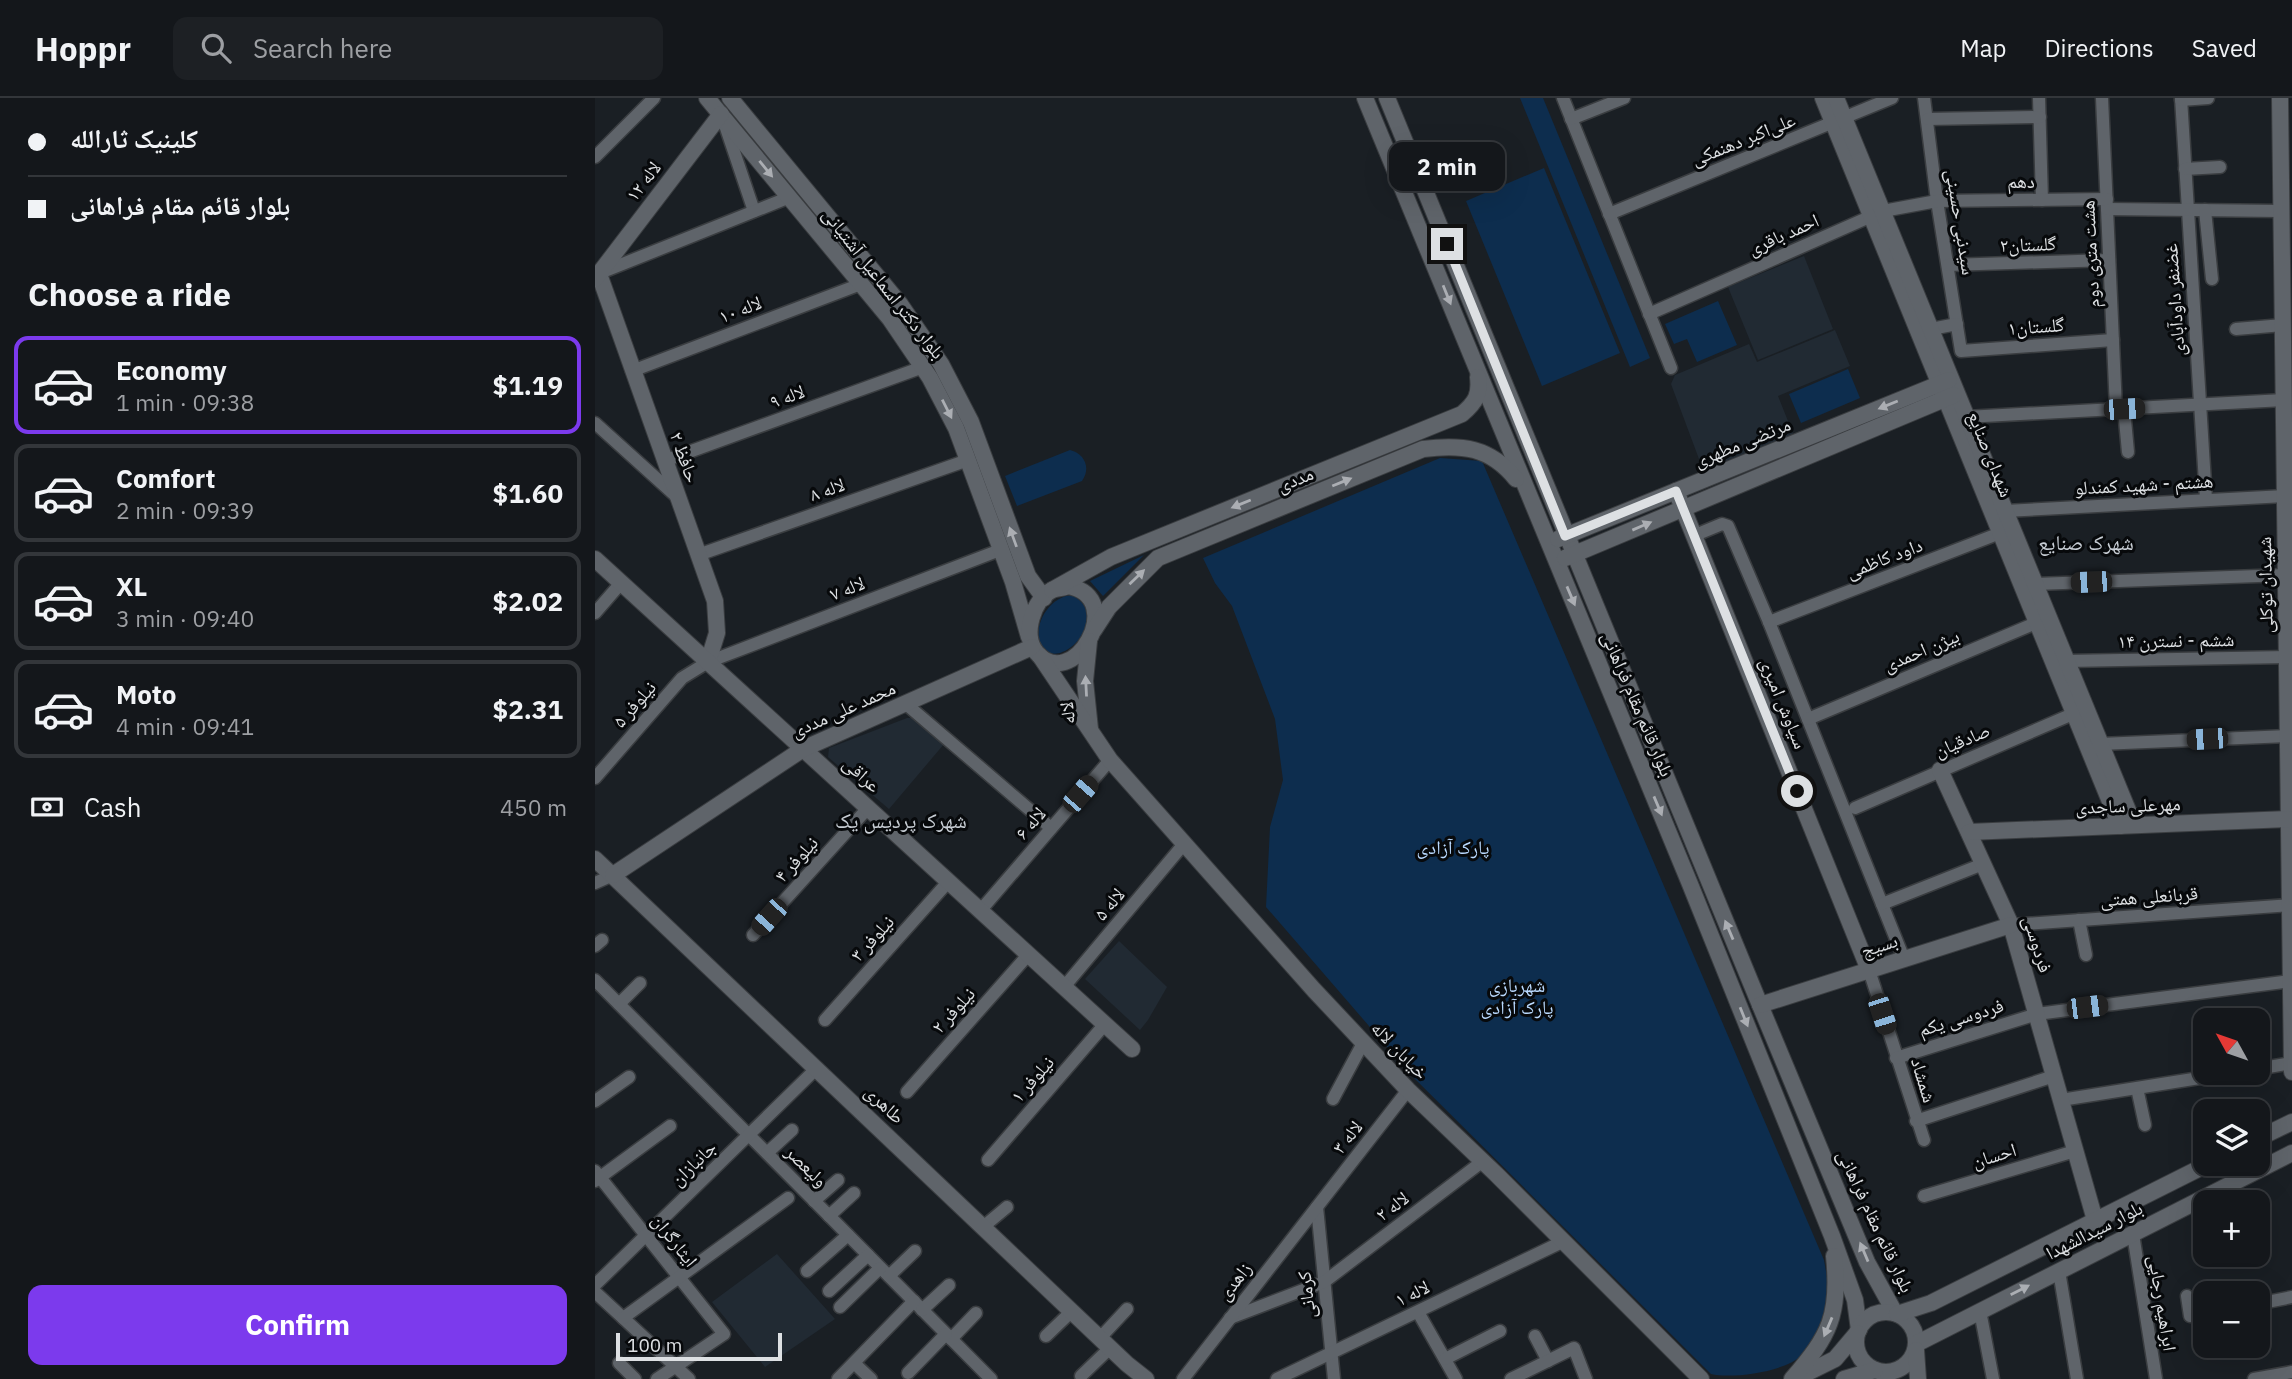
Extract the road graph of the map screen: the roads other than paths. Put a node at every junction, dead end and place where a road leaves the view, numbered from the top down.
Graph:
1 (654, 98) edge
2 (707, 98) edge
3 (730, 98) edge
4 (1365, 98) edge
5 (1387, 98) edge
6 (1563, 98) edge
7 (1624, 98) edge
8 (1823, 98) edge
9 (1836, 98) edge
10 (1892, 98) edge
11 (1924, 98) edge
12 (2039, 98) edge
13 (2102, 98) edge
14 (2208, 98) edge
15 (2280, 98) edge
16 (2181, 99) edge
17 (721, 114) junction
18 (2040, 117) junction
19 (1571, 119) junction
20 (1927, 119) junction
21 (1839, 121) junction
22 (595, 157) edge
23 (2220, 167) dead end
24 (2185, 169) junction
25 (790, 197) junction
26 (2042, 200) junction
27 (1937, 201) junction
28 (2107, 204) junction
29 (2188, 209) junction
30 (2205, 210) junction
31 (754, 211) junction
32 (2281, 211) junction
33 (1609, 214) junction
34 (1877, 214) junction
35 (2109, 260) junction
36 (1948, 265) junction
37 (596, 274) edge
38 (2212, 279) dead end
39 (861, 284) junction
40 (1649, 314) junction
41 (2286, 318) edge
42 (1957, 324) junction
43 (1931, 329) junction
44 (2236, 329) dead end
45 (2113, 340) junction
46 (1961, 351) joint
47 (923, 367) junction
48 (1671, 369) dead end
49 (632, 370) junction
50 (1478, 371) junction
51 (1948, 389) junction
52 (2286, 397) edge
53 (2200, 404) junction
54 (2120, 409) junction
55 (1966, 417) junction
56 (595, 423) edge
57 (1434, 425) junction
58 (1451, 446) junction
59 (2128, 452) dead end
60 (968, 460) junction
61 (664, 461) junction
62 (2288, 473) edge
63 (1676, 491) junction
64 (1529, 495) junction
65 (2285, 496) junction
66 (677, 497) junction
67 (2206, 499) junction
68 (1682, 509) junction
69 (2005, 511) junction
70 (2006, 531) junction
71 (1565, 536) junction
72 (1693, 536) junction
73 (1549, 543) junction
74 (1000, 550) junction
75 (2289, 552) edge
76 (698, 555) junction
77 (1573, 555) junction
78 (595, 559) edge
79 (1556, 561) junction
80 (2286, 575) junction
81 (621, 583) junction
82 (2035, 584) junction
83 (1048, 594) junction
84 (595, 614) edge
85 (2043, 620) junction
86 (2289, 621) edge
87 (1769, 622) junction
88 (1091, 635) junction
89 (1034, 647) junction
90 (2287, 657) junction
91 (2066, 661) junction
92 (708, 662) junction
93 (2290, 700) edge
94 (906, 704) junction
95 (2080, 711) junction
96 (1808, 719) junction
97 (1091, 732) junction
98 (2288, 736) junction
99 (2100, 744) junction
100 (803, 749) junction
101 (1110, 760) junction
102 (1940, 769) junction
103 (2290, 775) edge
104 (595, 778) edge
105 (2115, 796) junction
106 (868, 808) junction
107 (1855, 808) dead end
108 (2289, 819) junction
109 (2127, 826) junction
110 (1051, 828) junction
111 (1969, 832) junction
112 (1183, 845) junction
113 (2291, 850) edge
114 (595, 859) edge
115 (1983, 864) junction
116 (613, 875) junction
117 (949, 882) junction
118 (595, 883) edge
119 (1882, 904) junction
120 (2290, 905) junction
121 (980, 911) junction
122 (2079, 920) junction
123 (2011, 925) junction
124 (2291, 934) edge
125 (753, 935) dead end
126 (1028, 955) junction
127 (2086, 955) dead end
128 (1904, 959) junction
129 (1869, 970) junction
130 (595, 980) edge
131 (2291, 981) edge
132 (640, 984) dead end
133 (1064, 987) junction
134 (618, 1004) junction
135 (1760, 1005) junction
136 (2292, 1013) edge
137 (2036, 1014) junction
138 (825, 1020) dead end
139 (1105, 1024) junction
140 (1363, 1043) junction
141 (1132, 1049) dead end
142 (1896, 1058) junction
143 (2292, 1063) edge
144 (2270, 1067) edge
145 (817, 1068) junction
146 (2292, 1072) edge
147 (2054, 1076) junction
148 (629, 1077) dead end
149 (2193, 1079) edge
150 (2137, 1087) junction
151 (1408, 1090) junction
152 (907, 1092) dead end
153 (1333, 1099) dead end
154 (2060, 1100) junction
155 (595, 1101) edge
156 (1916, 1121) junction
157 (2292, 1122) edge
158 (2145, 1125) dead end
159 (670, 1126) dead end
160 (792, 1130) dead end
161 (2270, 1133) edge
162 (749, 1135) junction
163 (1924, 1140) dead end
164 (2075, 1151) junction
165 (767, 1153) junction
166 (2292, 1153) edge
167 (988, 1160) dead end
168 (1483, 1161) junction
169 (2193, 1171) edge
170 (597, 1177) edge
171 (838, 1180) dead end
172 (854, 1193) dead end
173 (1924, 1196) dead end
174 (788, 1198) dead end
175 (814, 1201) junction
176 (1006, 1207) dead end
177 (1317, 1207) junction
178 (829, 1216) junction
179 (2095, 1220) junction
180 (983, 1227) junction
181 (2133, 1234) junction
182 (647, 1235) junction
183 (848, 1235) junction
184 (1832, 1236) junction
185 (1564, 1241) junction
186 (915, 1251) dead end
187 (868, 1255) junction
188 (807, 1271) dead end
189 (2059, 1271) junction
190 (885, 1272) junction
191 (680, 1277) junction
192 (1324, 1282) junction
193 (949, 1284) dead end
194 (595, 1285) edge
195 (829, 1292) dead end
196 (595, 1293) edge
197 (2187, 1296) dead end
198 (2292, 1297) edge
199 (2270, 1301) edge
200 (1931, 1303) junction
201 (918, 1306) junction
202 (840, 1307) dead end
203 (1127, 1309) dead end
204 (1072, 1311) junction
205 (1980, 1311) junction
206 (1418, 1312) junction
207 (976, 1313) dead end
208 (1896, 1313) junction
209 (2193, 1316) edge
210 (623, 1318) junction
211 (1230, 1318) junction
212 (1945, 1328) junction
213 (1500, 1331) dead end
214 (1858, 1332) junction
215 (948, 1336) junction
216 (1046, 1336) dead end
217 (1535, 1336) dead end
218 (1105, 1343) junction
219 (1916, 1346) junction
220 (1332, 1353) junction
221 (1445, 1359) junction
222 (1835, 1359) junction
223 (1548, 1361) junction
224 (619, 1363) dead end
225 (854, 1363) junction
226 (675, 1366) junction
227 (2292, 1372) edge
228 (908, 1373) dead end
229 (1879, 1373) edge
230 (1081, 1376) dead end
231 (1451, 1377) edge
232 (1516, 1378) edge
233 (635, 1379) edge
234 (657, 1379) edge
235 (689, 1379) edge
236 (838, 1379) edge
237 (871, 1379) edge
238 (991, 1379) edge
239 (1146, 1379) edge
240 (1183, 1379) edge
241 (1277, 1379) edge
242 (1334, 1379) edge
243 (1586, 1379) edge
244 (1700, 1379) edge
245 (1794, 1379) edge
246 (1844, 1379) edge
247 (1918, 1379) edge
248 (1993, 1379) edge
249 (2077, 1379) edge
250 (2156, 1379) edge
251 (2254, 1379) edge

1 - 22 street
2 - 17 street, بلوار دکتر اسماعیل آشتیانی
83 -> 3 street, بلوار دکتر اسماعیل آشتیانی
4 -> 50 street, بلوار قائم مقام فراهانی
5 - 71 street, بلوار قائم مقام فراهانی
6 - 19 street
7 - 19 street
8 - 21 street, شهدای صنایع
9 - 21 street, شهدای صنایع
10 - 21 street, علی‌اکبر دهنمکی
11 - 20 street, سیدنبی حسینی
12 - 18 street
13 - 28 street, هشت متری دوم
14 - 16 street
15 - 32 street, شهیدان توکلی
16 - 24 street, غضنفر داودآبادی
17 -> 25 street, بلوار دکتر اسماعیل آشتیانی
17 - 31 street
17 - 37 street, لاله ۱۲
18 - 20 street
18 - 26 street
19 - 33 street
20 - 27 street, سیدنبی حسینی
21 - 33 street, علی‌اکبر دهنمکی
21 - 34 street, شهدای صنایع
23 - 24 street
24 - 29 street, غضنفر داودآبادی
25 - 31 street
25 - 39 street, بلوار دکتر اسماعیل آشتیانی
26 - 27 street, دهم
26 - 28 street, دهم
27 - 34 street, احمد باقری
27 - 36 street, سیدنبی حسینی
28 - 29 street, دهم
28 - 35 street, هشت متری دوم
29 - 30 street
29 - 53 street, غضنفر داودآبادی
30 - 32 street
30 - 38 street
31 - 37 street
32 - 41 street, شهیدان توکلی
33 - 40 street
34 - 40 street, احمد باقری
34 - 43 street, شهدای صنایع
34 - 51 street, شهدای صنایع
35 - 36 street, گلستان۲
35 - 45 street, هشت متری دوم
36 - 42 street, سیدنبی حسینی
37 - 49 street, حافظ ۲
39 - 47 street, بلوار دکتر اسماعیل آشتیانی
39 - 49 street, لاله ۱۰
40 - 48 street
41 - 44 street
41 - 52 street, شهیدان توکلی
42 - 43 street
42 - 46 street, سیدنبی حسینی
43 - 51 street, شهدای صنایع
45 - 46 street, گلستان۱
45 - 54 street, هشت متری دوم
47 -> 60 street, بلوار دکتر اسماعیل آشتیانی
47 - 61 street, لاله ۹
49 - 61 street, حافظ ۲
50 - 57 street, مددی
50 - 64 street, بلوار قائم مقام فراهانی
51 - 55 street, شهدای صنایع
51 -> 63 street, مرتضی مطهری
51 - 68 street, مرتضی مطهری
51 - 70 street, شهدای صنایع
52 - 53 street
52 - 62 street, شهیدان توکلی
53 - 54 street
53 - 67 street, غضنفر داودآبادی
54 - 55 street
54 - 59 street, هشت متری دوم
55 - 69 street, شهدای صنایع
56 - 66 street
57 - 58 street
57 -> 83 street, مددی
58 - 64 street, مددی
88 -> 58 street, مددی
60 - 74 street, بلوار دکتر اسماعیل آشتیانی
60 - 76 street, لاله ۸
61 - 66 street, حافظ ۲
62 - 65 street, شهیدان توکلی
63 - 68 street, سیاوش امیری
63 - 71 street, مرتضی مطهری
64 - 73 street, بلوار قائم مقام فراهانی
65 - 67 street, هشتم - شهید کمندلو
65 - 75 street, شهیدان توکلی
66 - 76 street, حافظ ۲
67 - 69 street, هشتم - شهید کمندلو
68 - 72 street, سیاوش امیری
77 -> 68 street, مرتضی مطهری
69 - 70 street, شهدای صنایع
70 - 82 street, شهدای صنایع
70 - 85 street, شهدای صنایع
70 - 87 street, داود کاظمی
71 - 73 street, مرتضی مطهری
71 - 77 street, بلوار قائم مقام فراهانی
72 - 87 street
72 - 129 street, سیاوش امیری
73 - 79 street, بلوار قائم مقام فراهانی
74 - 89 street, بلوار دکتر اسماعیل آشتیانی
74 - 92 street, لاله ۷
75 - 80 street, شهیدان توکلی
76 - 92 street, حافظ ۲
77 - 79 street, مرتضی مطهری
135 -> 77 street, بلوار قائم مقام فراهانی
78 - 81 street, عراقی
79 -> 184 street, بلوار قائم مقام فراهانی
80 - 82 street
80 - 86 street, شهیدان توکلی
81 - 84 street
81 - 92 street, عراقی
82 - 85 street, شهدای صنایع
83 - 88 street
83 - 89 street
85 - 91 street, شهدای صنایع
85 - 95 street, شهدای صنایع
85 - 96 street, بیژن احمدی
86 - 90 street, شهیدان توکلی
87 - 96 street
88 - 89 street
97 -> 88 street, لاله
89 - 94 street, محمد علی مددی
89 - 97 street, لاله
90 - 91 street, ششم - نسترن ۱۴
90 - 93 street, شهیدان توکلی
91 - 95 street, شهدای صنایع
92 - 100 street, عراقی
92 - 104 street, نیلوفر ۵
93 - 98 street, شهیدان توکلی
94 - 100 street, محمد علی مددی
94 - 110 street
95 - 99 street, شهدای صنایع
95 - 102 street, صادقیان
95 - 105 street, شهدای صنایع
96 - 119 street
97 - 101 street, خیابان لاله
98 - 99 street
98 - 103 street, شهیدان توکلی
99 - 105 street, شهدای صنایع
100 - 106 street, عراقی
100 - 116 street, محمد علی مددی
101 - 110 street, لاله ۶
101 - 112 street, خیابان لاله
102 - 107 street, صادقیان
102 - 111 street, فردوسی
103 - 108 street, شهیدان توکلی
105 - 109 street, شهدای صنایع
106 - 117 street, عراقی
106 - 125 street, نیلوفر ۴
108 - 109 street, مهرعلی ساجدی
108 - 113 street, شهیدان توکلی
109 - 111 street, مهرعلی ساجدی
110 - 121 street, لاله ۶
111 - 115 street, فردوسی
112 - 133 street, لاله ۵
112 - 140 street, خیابان لاله
113 - 120 street, شهیدان توکلی
114 - 116 street, طاهری
115 - 119 street
115 - 123 street, فردوسی
116 - 118 street
116 - 145 street, طاهری
117 - 121 street, عراقی
117 - 138 street, نیلوفر ۳
119 - 128 street
120 - 122 street, قربانعلی همتی
120 - 124 street, شهیدان توکلی
121 - 126 street, عراقی
122 - 123 street, قربانعلی همتی
122 - 127 street
123 - 128 street, بسیج
123 - 137 street, فردوسی
124 - 131 street, شهیدان توکلی
126 - 133 street, عراقی
126 - 152 street, نیلوفر ۲
128 - 129 street, بسیج
129 - 135 street, بسیج
129 - 142 street, شمشاد
130 - 134 street, ولیعصر
131 - 136 street, شهیدان توکلی
131 - 137 street, فردوسی یکم
132 - 134 street
133 - 139 street, عراقی
134 - 162 street, ولیعصر
208 -> 135 street, بلوار قائم مقام فراهانی
136 - 143 street, شهیدان توکلی
137 - 142 street, فردوسی یکم
137 - 147 street, فردوسی
139 - 141 street, عراقی
139 - 167 street, نیلوفر ۱
140 - 151 street, خیابان لاله
140 - 153 street
142 - 156 street, شمشاد
143 - 144 street
143 - 146 street, شهیدان توکلی
145 - 162 street, جانبازان
145 - 180 street, طاهری
147 - 154 street, فردوسی
147 - 156 street
148 - 155 street
149 - 150 street
150 - 154 street
150 - 158 street
151 - 168 street, خیابان لاله
151 - 177 street, لاله ۳
154 - 164 street, فردوسی
156 - 163 street, شمشاد
157 - 161 street
159 - 170 street
160 - 165 street
162 - 165 street, ولیعصر
162 - 182 street, جانبازان
164 - 173 street, احسان
164 - 179 street, فردوسی
165 - 175 street, ولیعصر
166 - 181 street, بلوار سیدالشهدا
168 - 185 street, خیابان لاله
168 - 192 street, لاله ۲
169 - 179 street, بلوار سیدالشهدا
170 - 182 street, ایثارگران
171 - 175 street
172 - 178 street
174 - 191 street
175 - 178 street, ولیعصر
176 - 180 street
177 - 192 street, کرمانی
177 - 211 street, زاهدی
178 - 183 street, ولیعصر
179 - 200 street, بلوار سیدالشهدا
180 - 204 street, طاهری
181 - 189 street, بلوار سیدالشهدا
181 - 250 street, ابراهیم رجایی
182 - 191 street, ایثارگران
182 - 194 street, جانبازان
183 - 187 street, ولیعصر
183 - 188 street
184 - 214 street, بلوار قائم مقام فراهانی
184 -> 245 street
185 - 206 street, لاله ۱
185 - 244 street, خیابان لاله
186 - 190 street
187 - 190 street, ولیعصر
187 - 195 street
205 -> 189 street, بلوار سیدالشهدا
189 - 249 street
190 - 201 street, ولیعصر
190 - 202 street
191 - 210 street
191 - 226 street, ایثارگران
192 - 211 street, لاله ۲
192 - 220 street, کرمانی
193 - 201 street
196 - 210 street
197 - 209 street
198 - 199 street
200 - 208 street, بلوار سیدالشهدا
200 - 212 street
201 - 215 street, ولیعصر
201 - 225 street
203 - 218 street
204 - 216 street
204 - 218 street, طاهری
205 - 212 street, بلوار سیدالشهدا
205 - 248 street
206 - 220 street, لاله ۱
206 - 221 street
207 - 215 street
208 - 214 street
208 - 219 street
210 - 226 street
211 - 240 street, زاهدی
212 - 219 street, بلوار سیدالشهدا
213 - 221 street
214 - 222 street
214 - 229 street
215 - 228 street
215 - 238 street, ولیعصر
217 - 223 street
218 - 230 street
218 - 239 street, طاهری
219 - 229 street
219 - 247 street
220 - 241 street, لاله ۱
220 - 242 street, کرمانی
221 - 231 street
222 - 245 street
222 - 246 street
223 - 232 street
223 - 243 street
224 - 233 street
225 - 236 street
225 - 237 street
226 - 234 street
226 - 235 street
227 - 251 street
229 - 246 street

